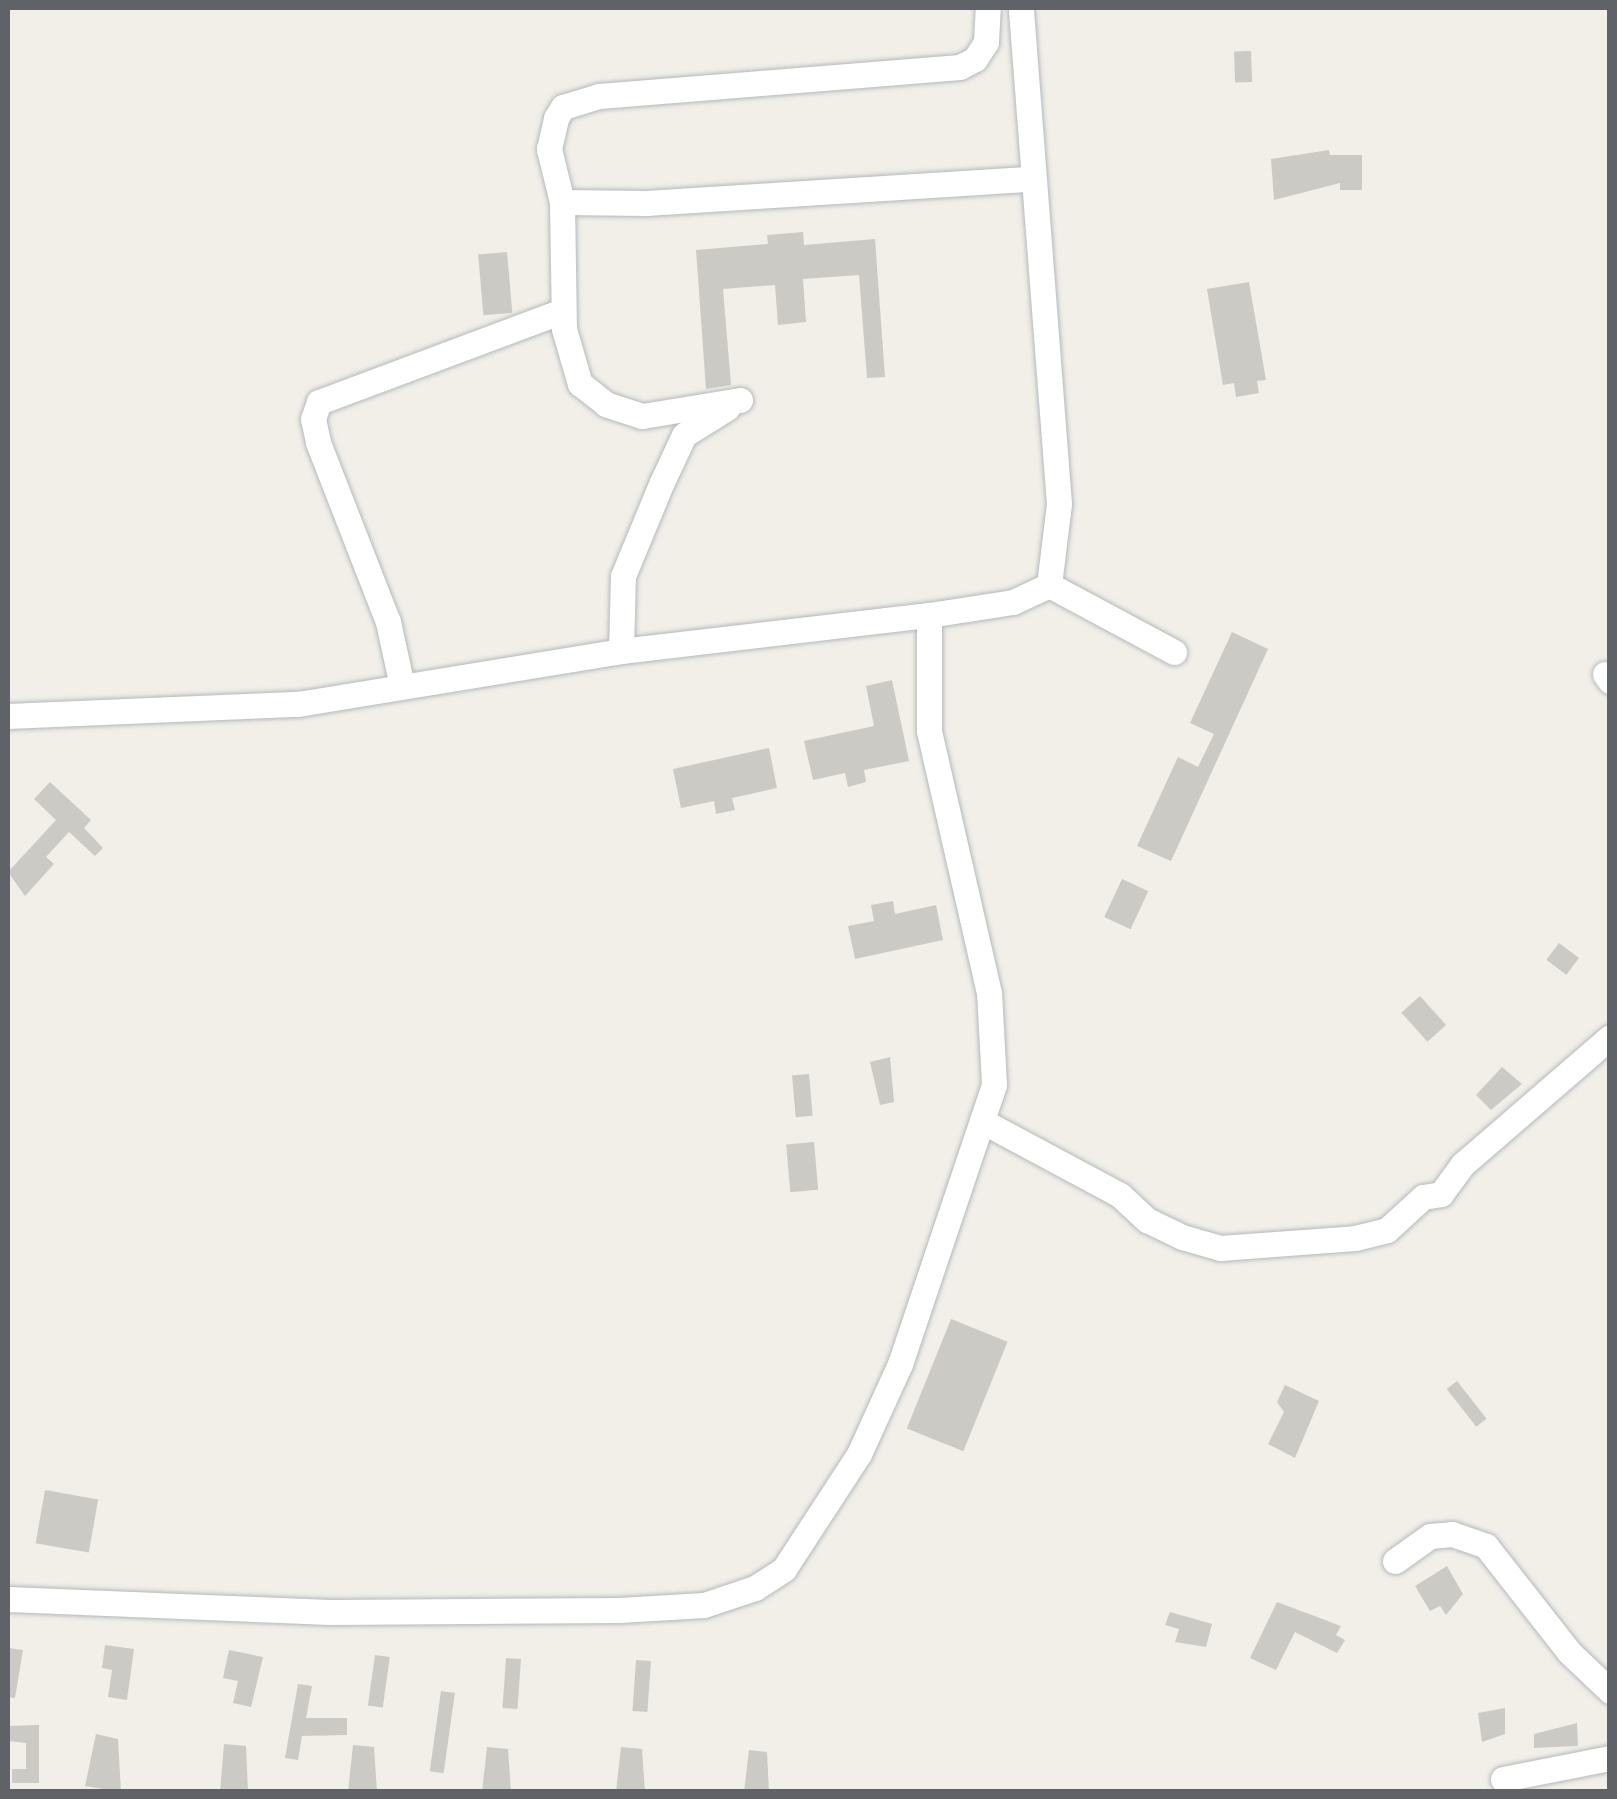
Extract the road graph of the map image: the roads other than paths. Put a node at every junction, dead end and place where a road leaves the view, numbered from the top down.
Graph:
1 (988, 8) edge
2 (1020, 8) edge
3 (1030, 179) junction
4 (562, 202) junction
5 (563, 311) junction
6 (1049, 585) junction
7 (930, 615) junction
8 (621, 651) junction
9 (1174, 652) dead end
10 (402, 686) junction
11 (8, 716) edge
12 (1610, 1037) edge
13 (982, 1121) junction
14 (1395, 1561) dead end
15 (8, 1599) edge
16 (1610, 1691) edge
17 (1610, 1758) edge
18 (1503, 1779) dead end

1 - 4 street
2 - 3 street
3 - 4 street
3 - 6 street
4 - 5 street
5 - 8 street
5 - 10 street
6 - 7 street
6 - 9 street
7 - 8 street
7 - 13 street
8 - 10 street
10 - 11 street
12 - 13 street
13 - 15 street
14 - 16 street
17 - 18 street

